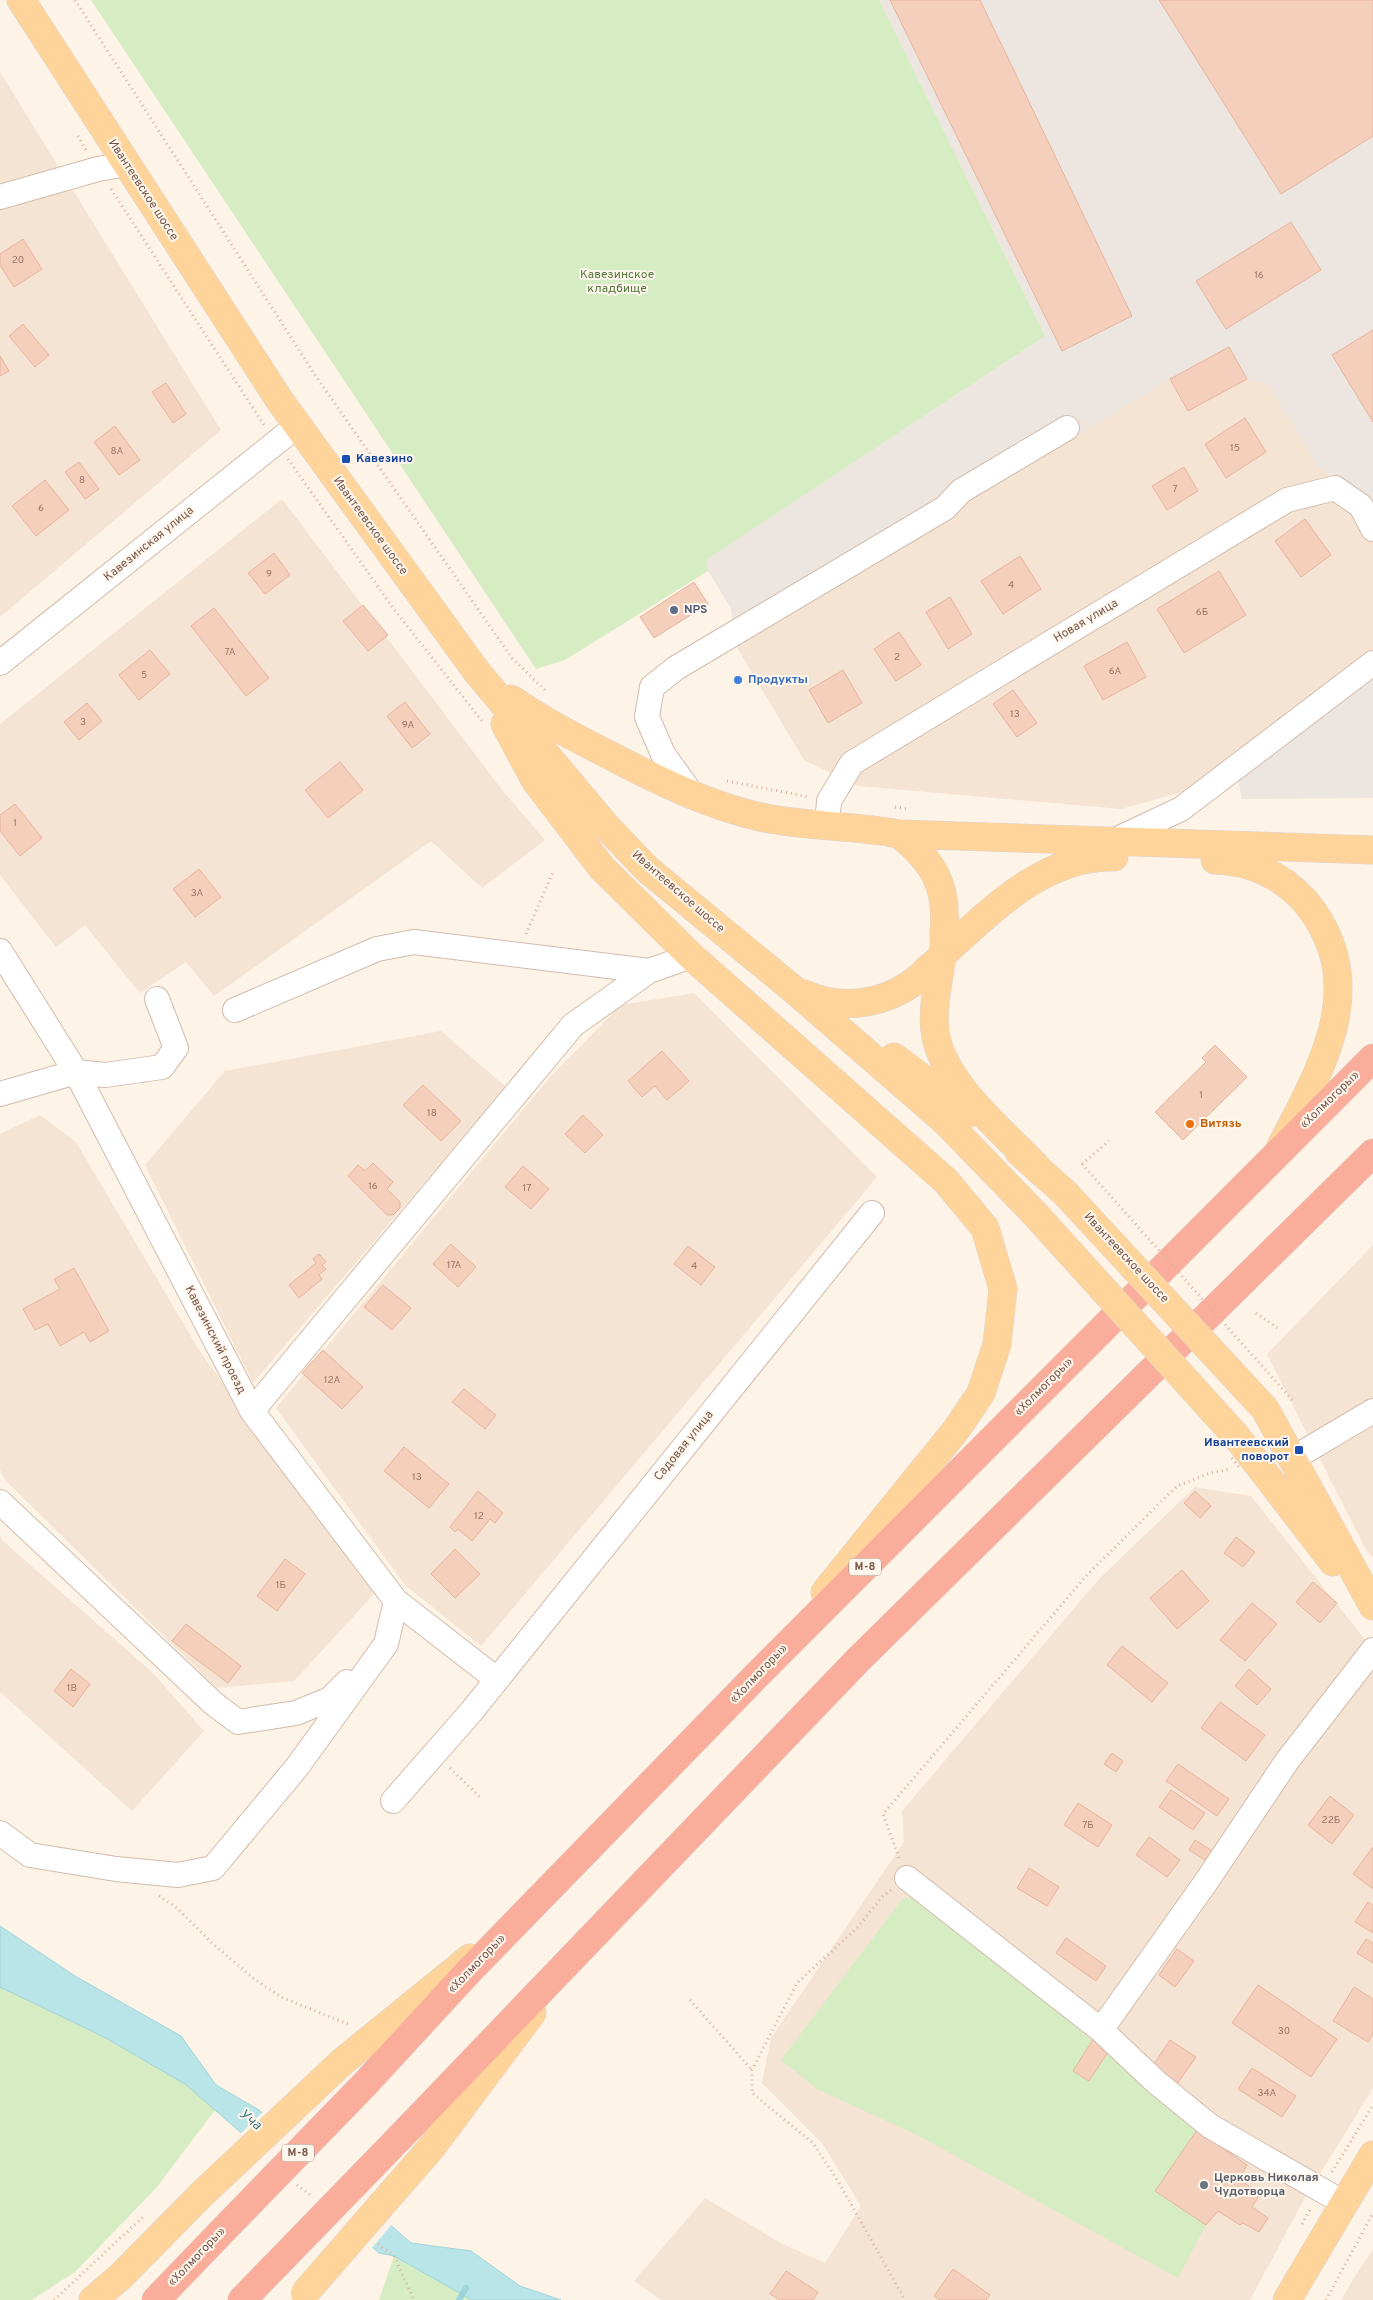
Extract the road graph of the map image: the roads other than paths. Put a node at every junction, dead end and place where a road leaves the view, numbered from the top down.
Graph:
1 (21, 0) edge
2 (126, 164) junction
3 (0, 198) edge
4 (298, 425) junction
5 (1067, 428) dead end
6 (1373, 529) edge
7 (0, 663) edge
8 (1373, 663) edge
9 (477, 672) junction
10 (693, 796) junction
11 (828, 813) junction
12 (899, 834) junction
13 (1109, 842) junction
14 (1373, 850) edge
15 (0, 951) edge
16 (942, 955) junction
17 (691, 956) junction
18 (649, 971) junction
19 (793, 989) junction
20 (157, 999) dead end
21 (235, 1010) dead end
22 (1373, 1058) edge
23 (76, 1072) junction
24 (0, 1094) edge
25 (1279, 1150) junction
26 (1373, 1154) edge
27 (1034, 1164) junction
28 (872, 1213) dead end
29 (252, 1411) junction
30 (1373, 1411) edge
31 (1292, 1459) junction
32 (0, 1502) edge
33 (396, 1601) junction
34 (1373, 1606) edge
35 (1373, 1614) edge
36 (386, 1644) junction
37 (1373, 1650) edge
38 (757, 1675) junction
39 (495, 1678) junction
40 (393, 1800) dead end
41 (0, 1833) edge
42 (907, 1878) road end
43 (535, 1905) junction
44 (568, 1964) junction
45 (1101, 2030) junction
46 (1373, 2155) edge
47 (1344, 2203) junction
48 (302, 2296) edge
49 (94, 2300) edge
50 (156, 2300) edge
51 (242, 2300) edge
52 (1287, 2300) edge

1 - 2 main road, Ивантеевское шоссе
2 - 3 street
2 - 4 main road, Ивантеевское шоссе
4 - 7 street, Кавезинская улица
4 - 9 main road, Ивантеевское шоссе
5 - 10 street
6 - 11 street, Новая улица
8 - 13 street
9 - 10 main road
9 - 17 main road
9 - 19 main road, Ивантеевское шоссе
10 - 11 main road
11 - 12 main road
12 - 13 main road
12 - 16 main road
13 - 14 main road
15 - 23 street, Кавезинский проезд
16 - 19 main road
16 - 25 main road
16 - 27 main road
17 - 18 street
17 - 38 main road
18 - 21 street
18 - 29 street
19 - 27 main road, Ивантеевское шоссе
19 - 35 main road, Ивантеевское шоссе, bridge
20 - 23 street
22 - 25 highway, «Холмогоры» / М-8
23 - 24 street
23 - 29 street, Кавезинский проезд
25 - 38 highway, «Холмогоры» / М-8
26 - 44 highway
27 - 31 main road, Ивантеевское шоссе, bridge
28 - 39 street, Садовая улица
29 - 33 street, Кавезинский проезд
30 - 31 street
31 - 34 main road, Ивантеевское шоссе
32 - 36 street
33 - 36 street
33 - 39 street, Кавезинский проезд
36 - 41 street
37 - 45 street
38 - 43 highway, «Холмогоры» / М-8
39 - 40 street, Садовая улица
42 - 45 street
43 - 49 main road, bridge
43 - 50 highway, «Холмогоры» / М-8, bridge
44 - 48 main road, bridge
44 - 51 highway, bridge
45 - 47 street
46 - 47 main road
47 - 52 main road

